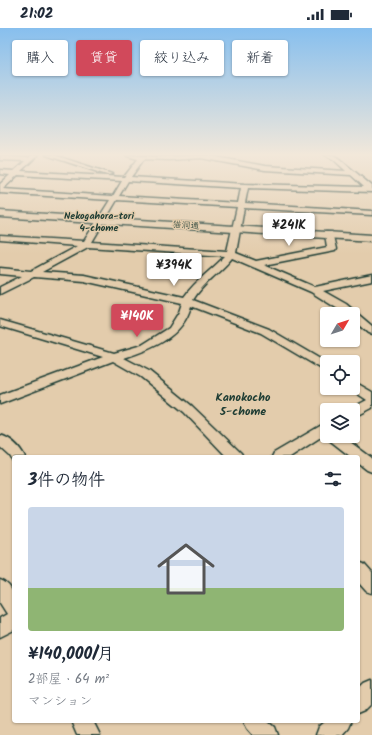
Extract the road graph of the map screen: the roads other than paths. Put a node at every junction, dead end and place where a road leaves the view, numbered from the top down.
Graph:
1 (120, 188) edge
2 (245, 188) edge
3 (359, 188) edge
4 (372, 190) edge
5 (0, 191) edge
6 (113, 198) junction
7 (241, 206) junction
8 (372, 213) edge
9 (0, 214) edge
10 (101, 220) junction
11 (237, 228) junction
12 (329, 234) junction
13 (0, 238) edge
14 (372, 238) edge
15 (87, 244) junction
16 (231, 254) junction
17 (256, 264) junction
18 (0, 271) edge
19 (32, 274) junction
20 (372, 278) edge
21 (314, 290) junction
22 (0, 291) edge
23 (187, 301) junction
24 (343, 307) edge
25 (360, 322) edge
26 (0, 323) edge
27 (372, 332) edge
28 (114, 357) junction
29 (320, 363) edge
30 (360, 390) edge
31 (372, 398) edge
32 (0, 400) edge
33 (372, 403) edge
34 (360, 409) edge
35 (320, 435) edge
36 (0, 440) edge
37 (343, 443) edge
38 (17, 455) edge
39 (234, 455) edge
40 (283, 455) edge
41 (358, 455) edge
42 (360, 456) edge
43 (372, 466) edge
44 (360, 572) edge
45 (372, 585) edge
46 (0, 588) edge
47 (12, 605) edge
48 (12, 621) edge
49 (0, 628) edge
50 (372, 690) edge
51 (360, 702) edge
52 (82, 723) edge
53 (256, 723) edge
54 (339, 723) edge
55 (89, 735) edge
56 (267, 735) edge
57 (327, 735) edge

1 - 6 street
2 - 7 street
3 - 4 street
5 - 6 street
6 - 7 street
6 - 10 street
7 - 8 street
7 - 11 street
9 - 10 street, 猫洞通
10 - 11 street, 猫洞通
10 - 15 street
11 - 12 street, 猫洞通
11 - 16 street
12 - 14 street, 猫洞通
12 - 17 street
13 - 15 street
15 - 16 street
15 - 19 street
16 - 17 street
16 - 23 street
17 - 21 street
18 - 19 street
19 - 22 street
19 - 23 street
20 - 21 street
21 - 24 street
23 - 28 street
23 - 29 street
25 - 27 street
26 - 28 street
28 - 32 street
28 - 39 street
30 - 31 street
33 - 34 street
35 - 40 street
36 - 38 street
37 - 41 street
42 - 43 street
44 - 45 street
46 - 47 street
48 - 49 street
50 - 51 street
52 - 55 street
53 - 56 street
54 - 57 street

